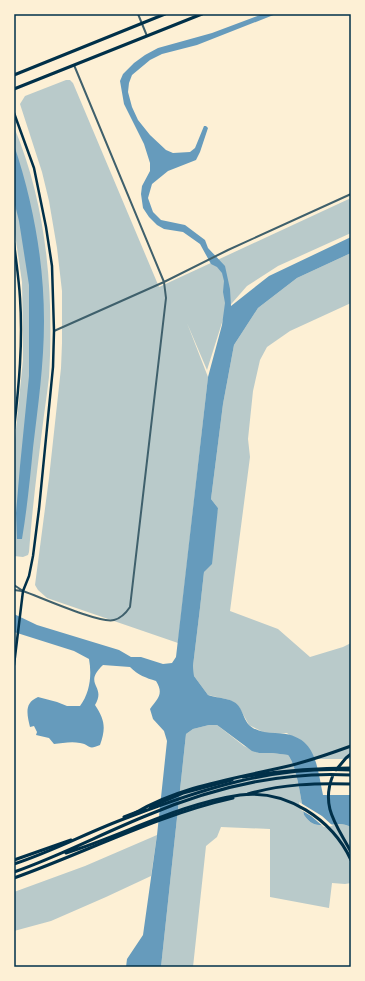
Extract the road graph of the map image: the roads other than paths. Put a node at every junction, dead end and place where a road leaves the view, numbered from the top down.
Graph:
1 (138, 14) edge
2 (164, 14) edge
3 (202, 14) edge
4 (142, 23) junction
5 (147, 36) junction
6 (74, 65) junction
7 (14, 75) edge
8 (14, 89) edge
9 (14, 113) edge
10 (351, 194) edge
11 (14, 243) edge
12 (164, 282) junction
13 (54, 331) junction
14 (14, 429) edge
15 (14, 585) edge
16 (14, 590) edge
17 (23, 591) junction
18 (14, 665) edge
19 (351, 746) edge
20 (351, 754) edge
21 (351, 769) edge
22 (351, 775) edge
23 (351, 784) edge
24 (129, 817) junction
25 (351, 852) edge
26 (53, 857) junction
27 (14, 860) edge
28 (351, 860) edge
29 (14, 864) edge
30 (14, 872) edge
31 (14, 878) edge

1 - 4 street
2 - 4 main road
3 - 5 main road
4 - 5 street
4 - 7 main road
5 - 6 main road
6 - 8 main road
6 - 12 street
9 - 13 main road
10 - 12 street
11 - 14 main road
12 - 13 street
12 - 17 street
13 - 17 main road
15 - 17 street
16 - 17 street
17 - 18 main road
19 - 24 main road
20 - 25 main road
21 - 24 main road
21 - 27 main road
22 - 26 main road
23 - 31 main road
24 - 29 main road
26 - 28 main road
26 - 30 main road

